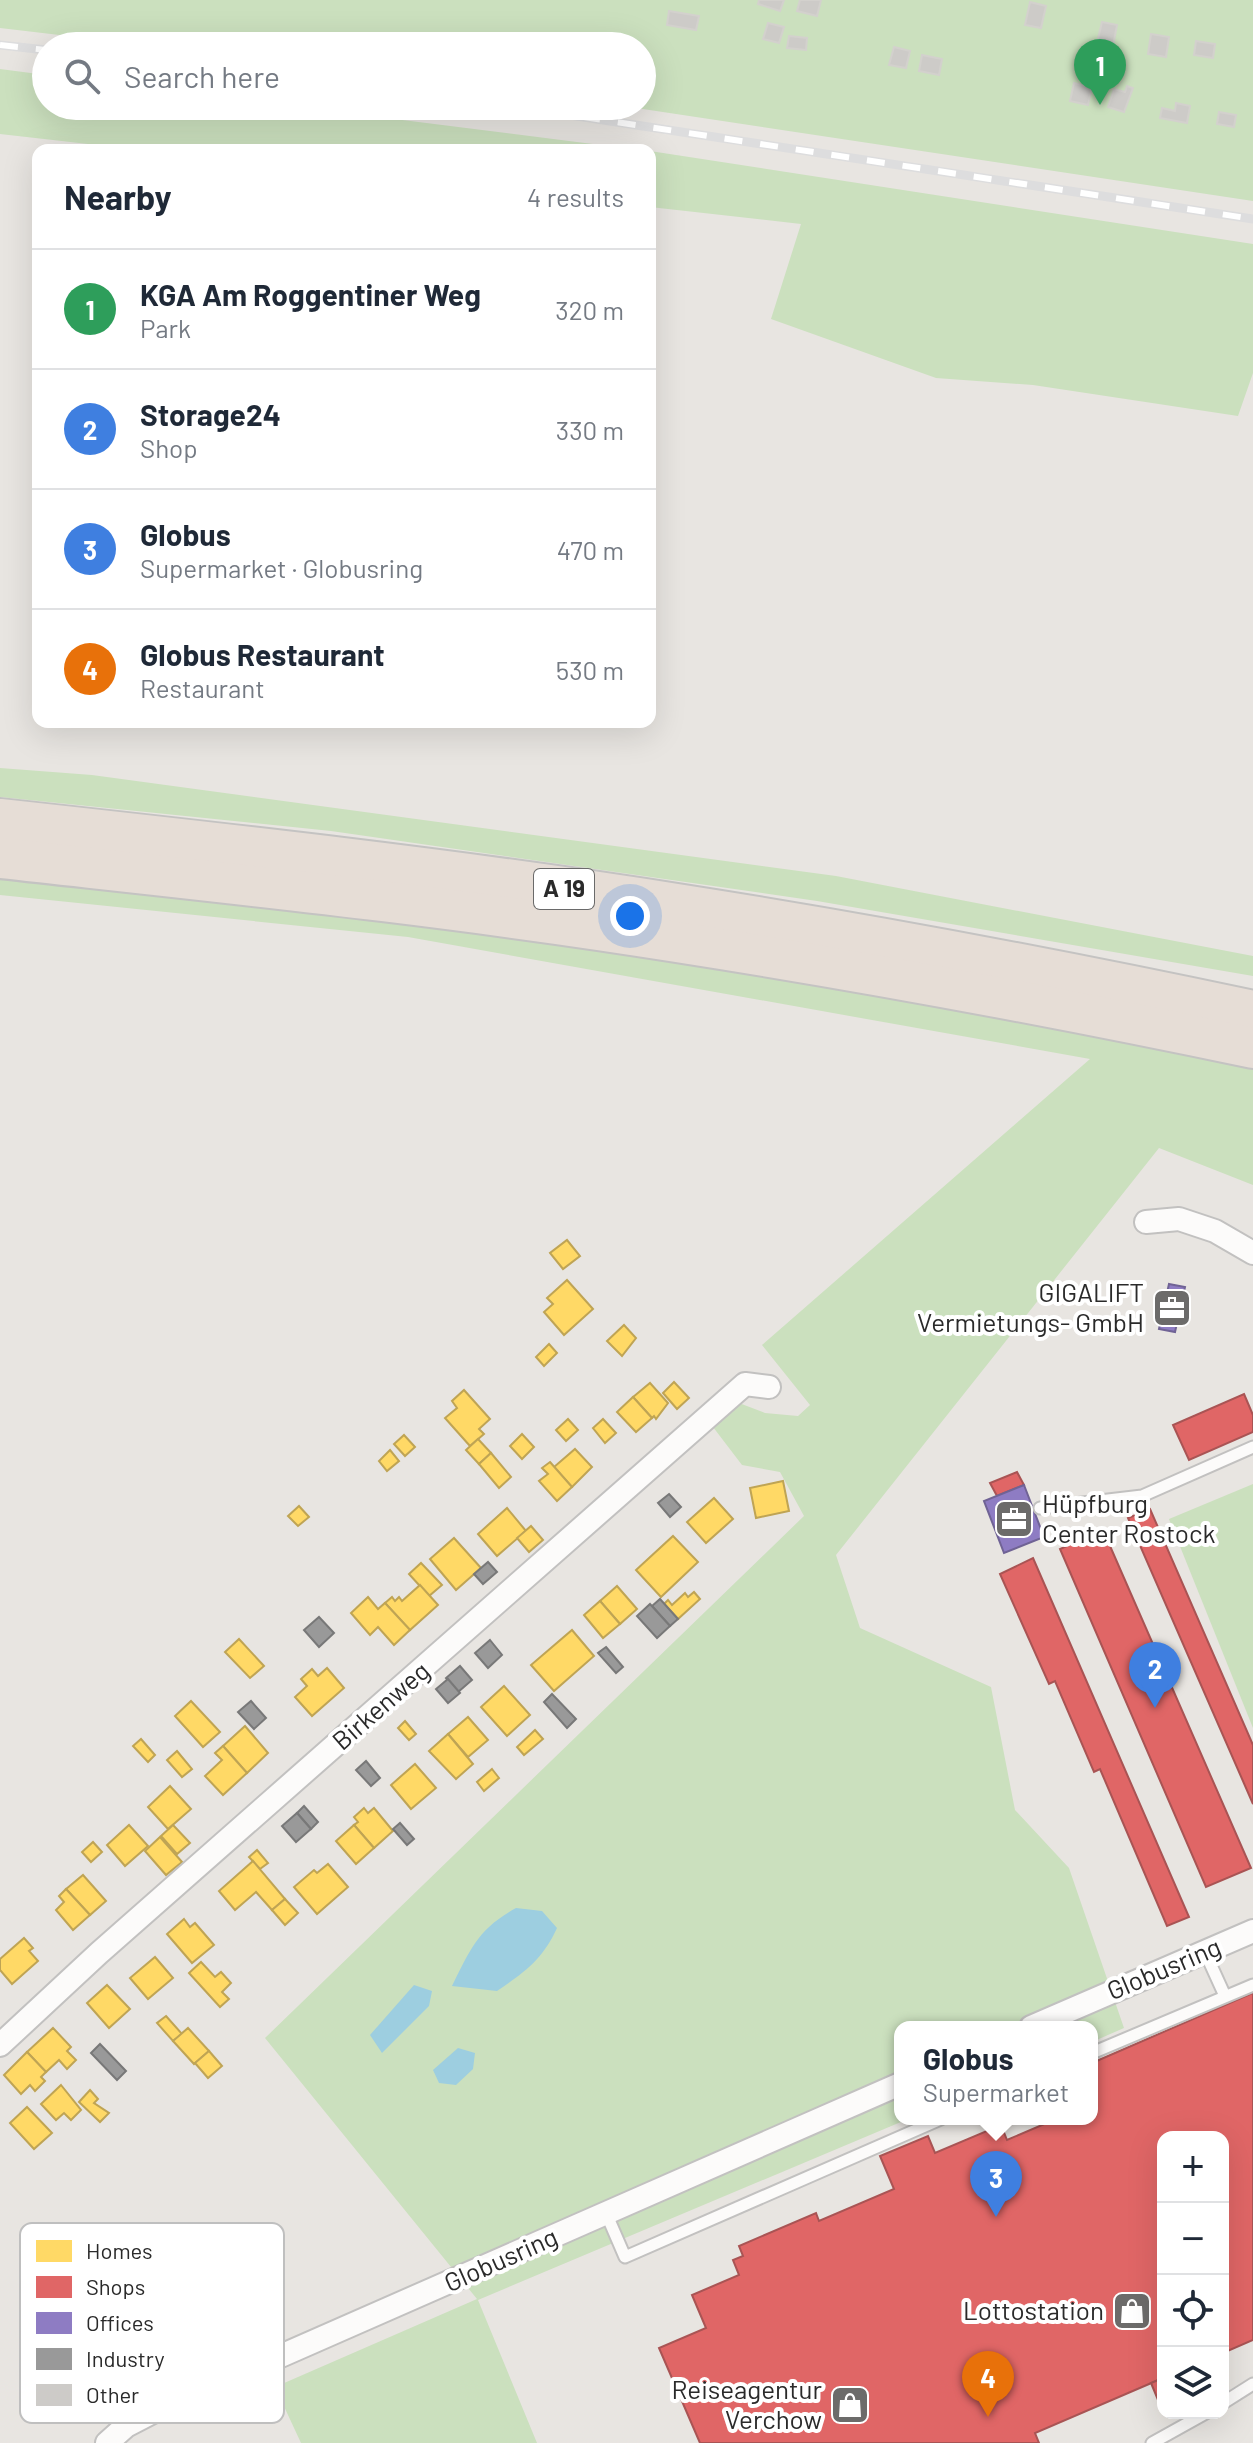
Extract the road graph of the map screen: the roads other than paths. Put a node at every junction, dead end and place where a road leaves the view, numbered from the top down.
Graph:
1 (0, 819) edge
2 (0, 858) edge
3 (1253, 1011) edge
4 (1253, 1048) edge
5 (1146, 1222) dead end
6 (1253, 1253) edge
7 (769, 1387) dead end
8 (1253, 1447) edge
9 (1040, 1508) dead end
10 (1253, 1931) edge
11 (1205, 1952) junction
12 (1253, 1985) edge
13 (1225, 1996) junction
14 (1045, 2021) edge
15 (0, 2045) edge
16 (1098, 2050) edge
17 (894, 2087) edge
18 (927, 2125) edge
19 (606, 2213) junction
20 (284, 2354) edge
21 (1253, 2384) edge
22 (1229, 2399) edge
23 (1198, 2419) edge
24 (132, 2423) edge
25 (1172, 2439) edge
26 (107, 2443) edge
27 (1152, 2443) edge

1 - 3 highway, A 19
2 - 4 highway, A 19
5 - 6 street
7 - 15 street, Birkenweg
8 - 9 lane
10 - 11 street, Globusring
11 - 13 lane
11 - 14 street, Globusring
12 - 13 lane
13 - 16 lane
17 - 19 street, Globusring
18 - 19 lane
19 - 20 street, Globusring
21 - 22 lane
23 - 25 lane
24 - 26 street, Globusring
25 - 27 lane

